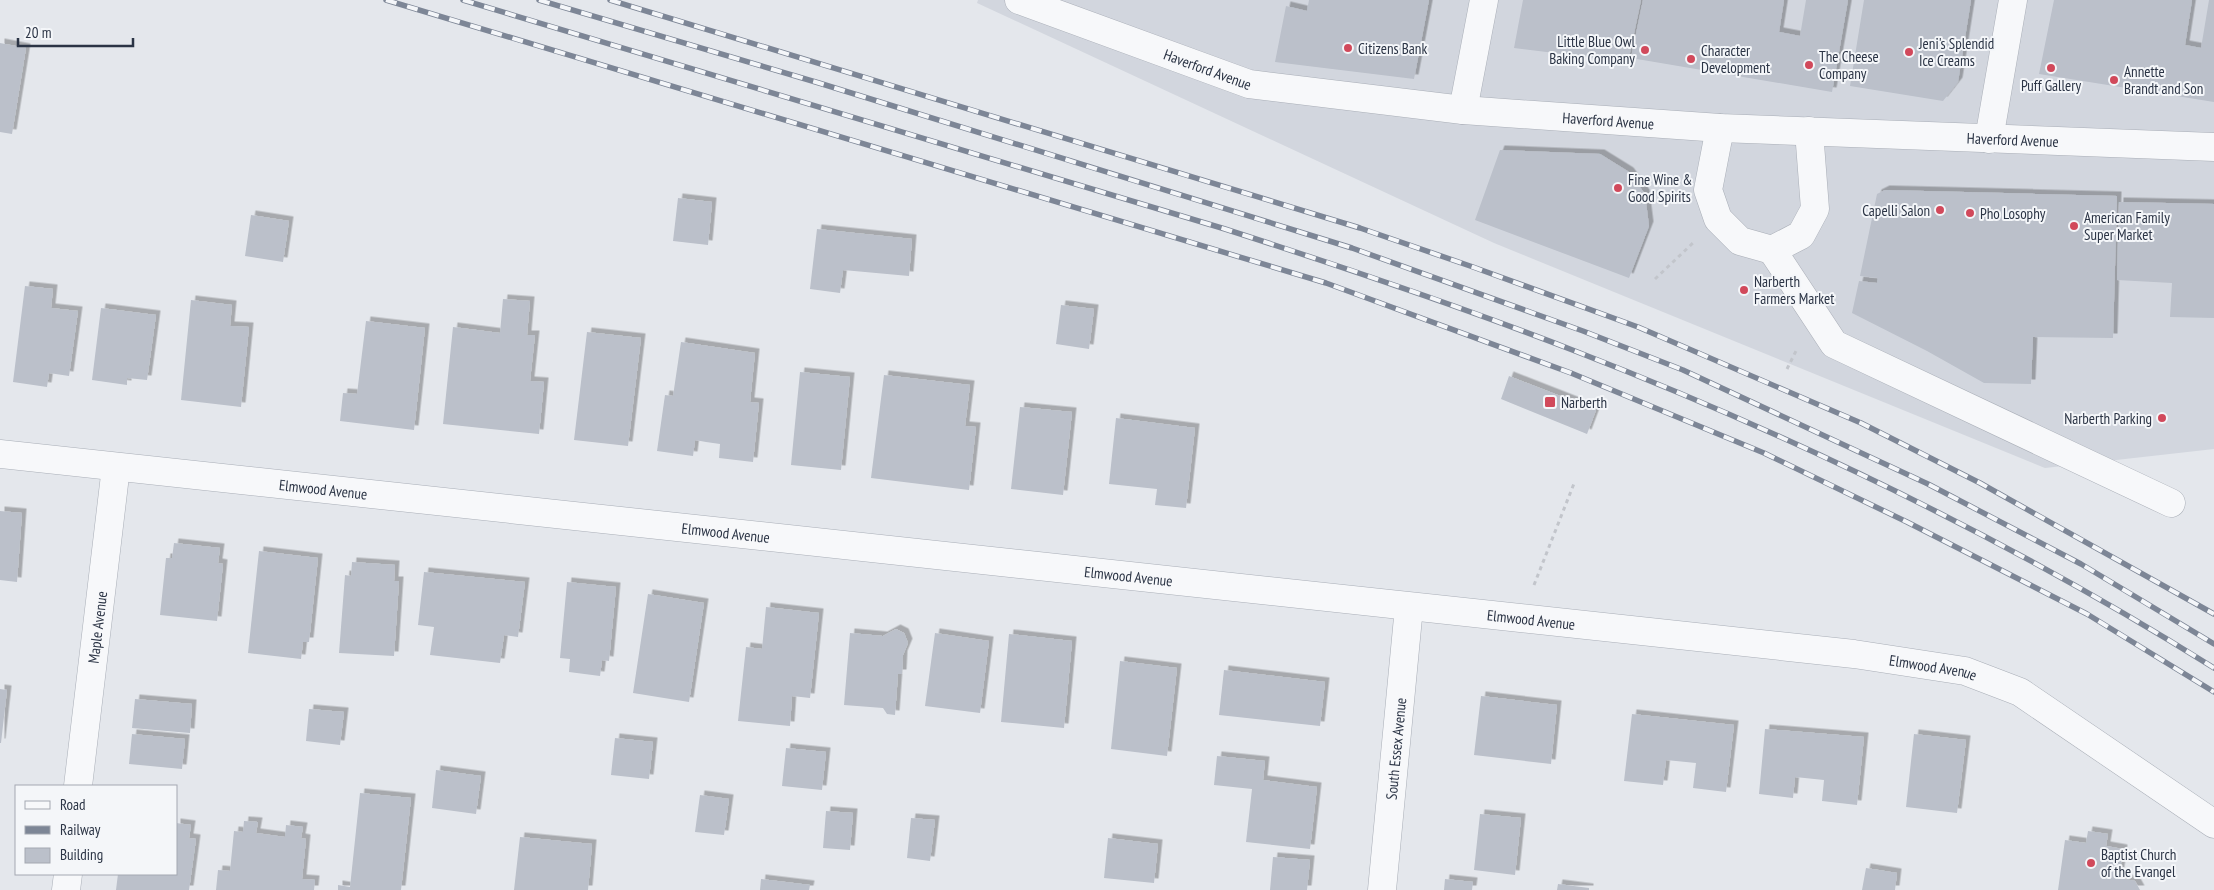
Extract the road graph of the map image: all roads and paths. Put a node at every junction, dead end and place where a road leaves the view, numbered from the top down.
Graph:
1 (1019, 0) edge
2 (1484, 0) edge
3 (2013, 0) edge
4 (1463, 110) junction
5 (1720, 128) junction
6 (1809, 131) junction
7 (1989, 139) junction
8 (2214, 148) edge
9 (1718, 219) junction
10 (1772, 250) junction
11 (1655, 278) dead end
12 (1795, 353) dead end
13 (1788, 369) dead end
14 (0, 454) edge
15 (116, 467) junction
16 (1575, 481) dead end
17 (2171, 502) dead end
18 (1409, 607) junction
19 (1520, 618) junction
20 (78, 785) edge
21 (2214, 824) edge
22 (68, 875) edge
23 (66, 890) edge
24 (1382, 890) edge

1 - 4 street, Haverford Avenue
2 - 4 street
3 - 7 street
4 - 5 street, Haverford Avenue
5 - 6 street, Haverford Avenue
5 - 9 street
6 - 7 street, Haverford Avenue
6 - 10 street
7 - 8 street, Haverford Avenue
9 - 10 street
9 - 11 path
10 - 17 street
12 - 13 path
14 - 15 street, Elmwood Avenue
15 - 18 street, Elmwood Avenue
15 - 20 street, Maple Avenue
16 - 19 path
18 - 19 street, Elmwood Avenue
18 - 24 street, South Essex Avenue
19 - 21 street, Elmwood Avenue
22 - 23 street

